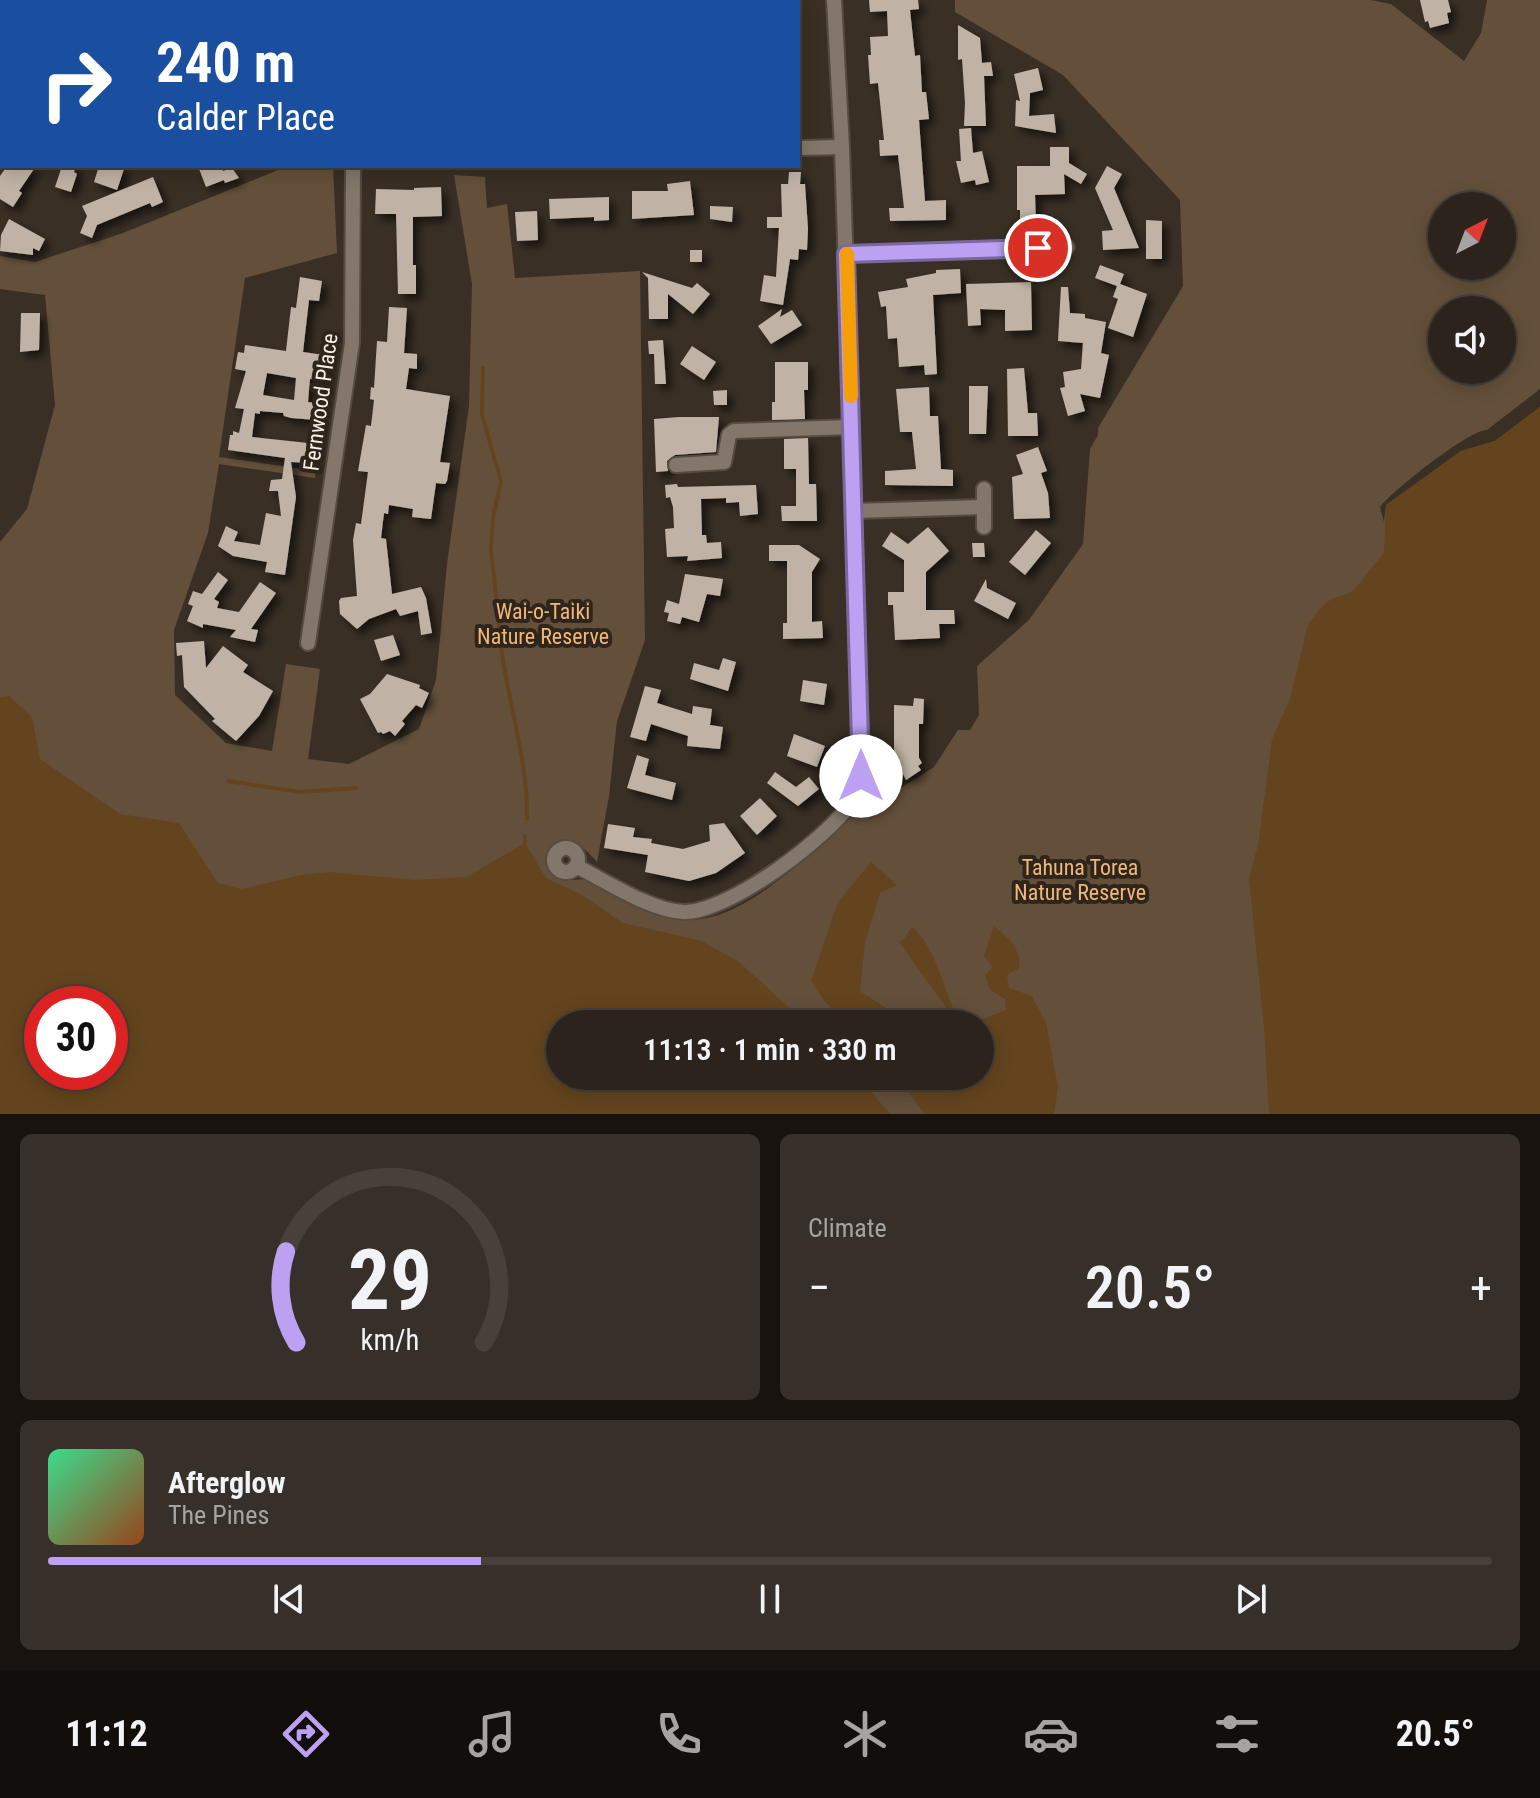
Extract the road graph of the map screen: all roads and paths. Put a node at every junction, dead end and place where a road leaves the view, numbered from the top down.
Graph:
1 (834, 0) edge
2 (842, 147) junction
3 (800, 148) edge
4 (353, 168) edge
5 (1067, 247) dead end
6 (846, 254) junction
7 (852, 427) junction
8 (676, 465) dead end
9 (984, 489) dead end
10 (983, 507) junction
11 (855, 511) junction
12 (984, 527) dead end
13 (308, 643) dead end
14 (576, 866) dead end

1 - 2 street
2 - 3 street
2 - 6 street
4 - 13 street, Fernwood Place
5 - 6 street
6 - 7 street
7 - 8 street
7 - 11 street
9 - 10 street
10 - 11 street
10 - 12 street
11 - 14 street

